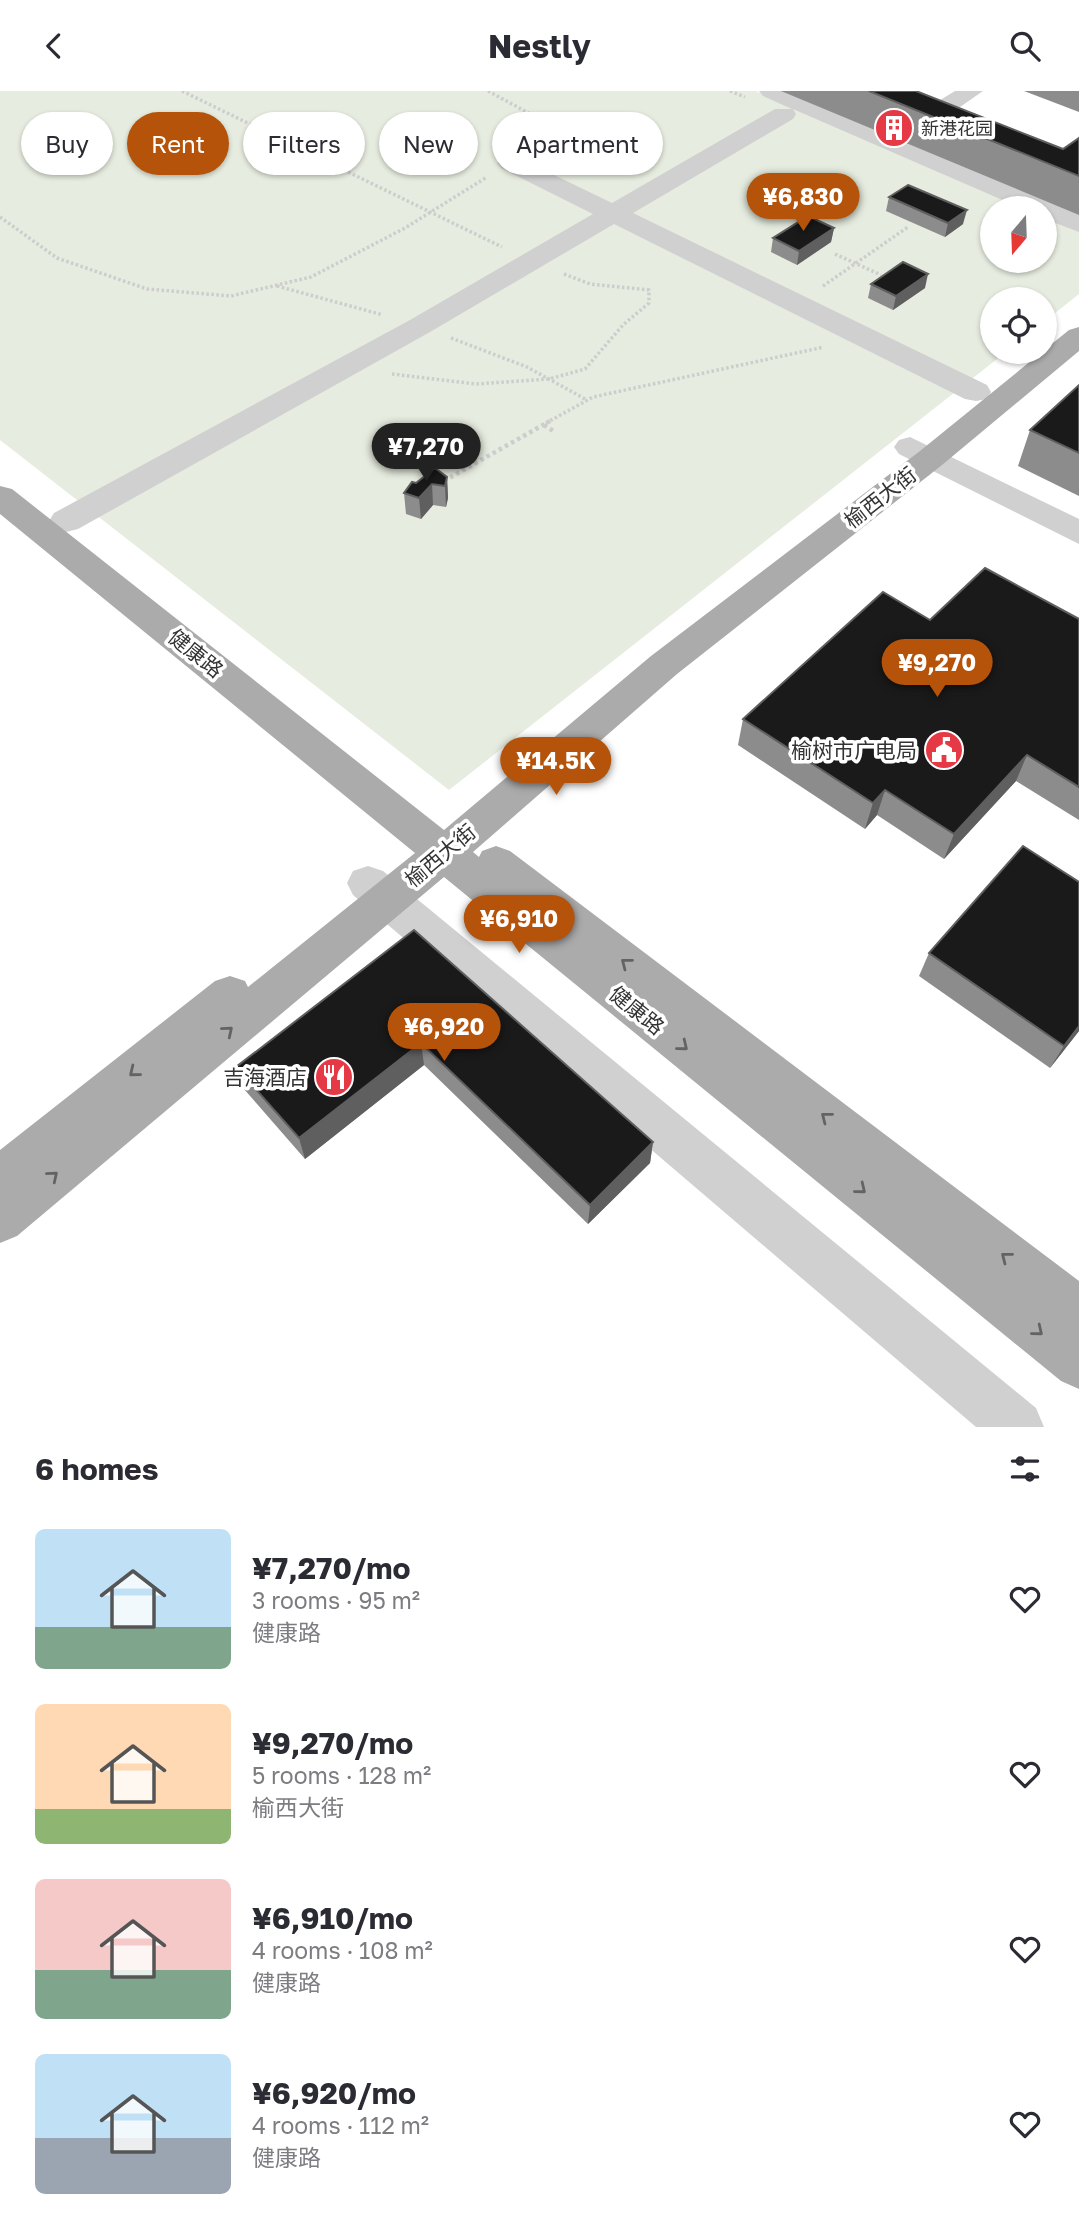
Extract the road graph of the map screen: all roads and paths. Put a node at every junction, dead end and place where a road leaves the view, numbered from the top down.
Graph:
1 (181, 91) edge
2 (488, 91) edge
3 (971, 91) edge
4 (778, 102) edge
5 (528, 112) edge
6 (954, 128) edge
7 (492, 174) edge
8 (534, 175) edge
9 (1012, 196) edge
10 (431, 212) junction
11 (612, 214) junction
12 (1057, 215) edge
13 (0, 216) edge
14 (1079, 224) edge
15 (908, 227) dead end
16 (835, 254) dead end
17 (529, 260) junction
18 (856, 263) junction
19 (881, 275) edge
20 (797, 305) junction
21 (1079, 310) edge
22 (1057, 327) edge
23 (1079, 336) edge
24 (866, 338) junction
25 (1011, 364) edge
26 (344, 367) junction
27 (976, 392) junction
28 (544, 425) junction
29 (555, 432) dead end
30 (920, 453) junction
31 (0, 470) edge
32 (443, 482) edge
33 (0, 497) edge
34 (66, 521) junction
35 (1079, 533) edge
36 (444, 837) junction
37 (377, 891) junction
38 (0, 1180) edge
39 (0, 1219) edge
40 (1079, 1313) edge
41 (1079, 1363) edge
42 (1017, 1427) edge

1 - 10 path
2 - 5 path
3 - 6 street
4 - 9 street
4 - 11 street
7 - 10 path
8 - 11 street
10 - 13 path
10 - 17 path
11 - 17 street
11 - 20 street
12 - 14 street
15 - 18 path
16 - 18 path
17 - 26 street
17 - 26 path
18 - 19 path
18 - 20 path
20 - 24 street
21 - 22 main road
23 - 30 main road, 榆西大街
24 - 27 street
24 - 28 path
25 - 27 main road, 榆西大街
26 - 34 street
27 - 30 main road, 榆西大街
28 - 29 path
28 - 32 path
30 - 35 street
30 - 36 main road, 榆西大街
31 - 34 main road, 健康路
33 - 36 main road, 健康路
34 - 36 main road, 健康路
36 - 37 main road, 榆西大街
40 -> 36 main road, 健康路
36 -> 41 main road, 健康路
37 -> 38 main road, 榆西大街
39 -> 37 main road, 榆西大街
37 - 42 street

